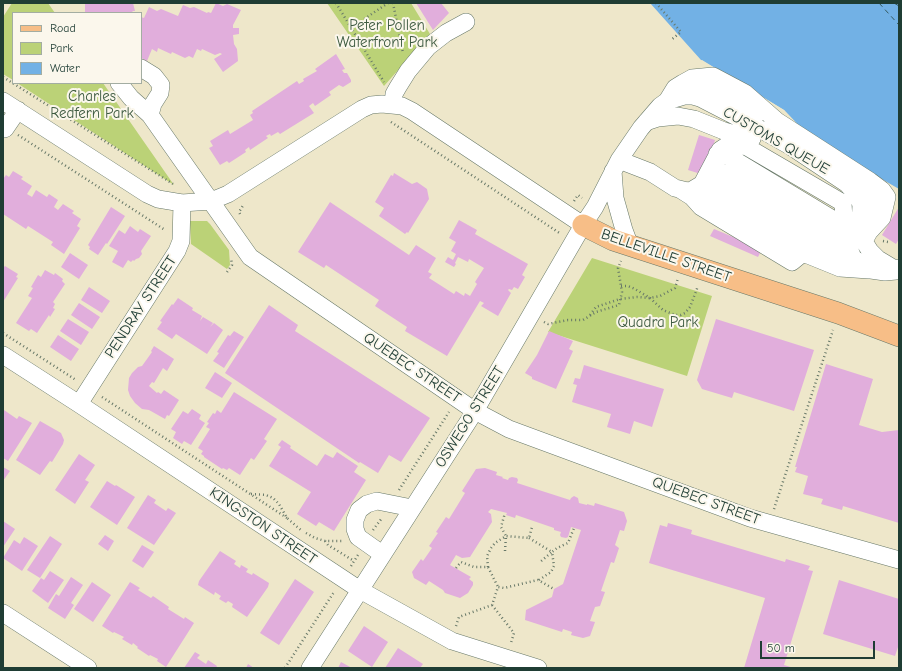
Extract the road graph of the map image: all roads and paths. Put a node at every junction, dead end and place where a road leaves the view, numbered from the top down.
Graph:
1 (336, 3) edge
2 (388, 3) edge
3 (393, 3) edge
4 (656, 3) edge
5 (466, 22) dead end
6 (351, 28) junction
7 (672, 39) dead end
8 (403, 53) dead end
9 (142, 69) edge
10 (3, 77) edge
11 (12, 83) edge
12 (14, 84) edge
13 (120, 84) edge
14 (386, 88) dead end
15 (3, 101) edge
16 (667, 101) junction
17 (18, 110) junction
18 (391, 113) junction
19 (150, 115) junction
20 (646, 122) junction
21 (6, 128) joint
22 (616, 165) junction
23 (706, 172) junction
24 (174, 185) dead end
25 (211, 201) junction
26 (248, 202) dead end
27 (182, 203) junction
28 (240, 218) dead end
29 (583, 225) junction
30 (166, 231) dead end
31 (561, 234) dead end
32 (864, 241) junction
33 (849, 245) junction
34 (630, 246) junction
35 (230, 251) dead end
36 (800, 256) junction
37 (683, 263) junction
38 (703, 270) junction
39 (899, 270) edge
40 (227, 272) dead end
41 (621, 286) junction
42 (650, 298) junction
43 (620, 299) junction
44 (838, 313) junction
45 (532, 314) junction
46 (590, 315) junction
47 (3, 333) edge
48 (899, 336) edge
49 (3, 355) edge
50 (89, 389) junction
51 (79, 404) junction
52 (475, 411) junction
53 (248, 493) junction
54 (412, 508) junction
55 (505, 513) dead end
56 (288, 518) junction
57 (770, 523) junction
58 (532, 527) dead end
59 (574, 528) dead end
60 (506, 536) junction
61 (529, 538) junction
62 (325, 541) junction
63 (346, 541) dead end
64 (505, 551) dead end
65 (552, 552) junction
66 (382, 554) junction
67 (899, 560) edge
68 (354, 561) dead end
69 (540, 562) dead end
70 (488, 567) junction
71 (456, 568) dead end
72 (538, 580) junction
73 (498, 587) junction
74 (554, 589) dead end
75 (360, 590) junction
76 (492, 605) junction
77 (3, 613) edge
78 (452, 641) junction
79 (507, 659) junction
80 (88, 668) edge
81 (310, 668) edge
82 (538, 668) edge

1 - 6 path
2 - 6 path
3 - 8 path
4 - 7 path
5 - 18 street
6 - 14 path
9 - 19 street
10 - 11 path
12 - 24 path
13 - 19 street, QUEBEC STREET
15 - 17 street
16 - 20 street, OSWEGO STREET
16 - 32 street, CUSTOMS QUEUE
16 - 32 street
17 - 21 street
17 - 27 street
18 - 25 street
18 - 29 street, BELLEVILLE STREET
18 - 31 path
19 - 25 street, QUEBEC STREET
20 - 22 street, OSWEGO STREET
20 - 32 street
21 - 30 path
22 - 23 street
22 - 29 street, OSWEGO STREET
22 - 34 street
23 - 33 street
23 - 33 street
23 - 33 street
23 - 36 street
23 - 36 street
25 - 27 street
25 - 52 street, QUEBEC STREET
26 - 28 path
27 - 50 street, PENDRAY STREET
29 - 34 main road, BELLEVILLE STREET
29 - 45 street, OSWEGO STREET
32 - 39 street
33 - 36 street
33 - 39 street
34 - 37 main road, BELLEVILLE STREET
34 - 41 path
35 - 40 path
37 - 38 main road, BELLEVILLE STREET
37 - 42 path
38 - 42 path
38 - 44 main road, BELLEVILLE STREET
41 - 42 path
41 - 43 path
42 - 43 path
43 - 46 path
43 - 46 path
44 - 48 main road, BELLEVILLE STREET
44 - 57 path
45 - 46 path
45 - 52 street, OSWEGO STREET
47 - 50 path
49 - 51 street, KINGSTON STREET
50 - 51 street, PENDRAY STREET
50 - 53 path
51 - 75 street, KINGSTON STREET
52 - 54 street, OSWEGO STREET
52 - 57 street, QUEBEC STREET
53 - 56 path
53 - 56 path
54 - 66 street, OSWEGO STREET
54 - 66 street
55 - 60 path
56 - 62 path
57 - 67 street, QUEBEC STREET
58 - 61 path
59 - 65 path
60 - 61 path
60 - 64 path
60 - 70 path
61 - 65 path
62 - 63 path
62 - 68 path
65 - 69 path
65 - 72 path
66 - 75 street, OSWEGO STREET
70 - 71 path
70 - 73 path
72 - 73 path
72 - 74 path
73 - 76 path
75 - 78 street, KINGSTON STREET
75 - 81 street, OSWEGO STREET
76 - 78 path
76 - 79 path
77 - 80 street
78 - 79 street, KINGSTON STREET
79 - 82 street, KINGSTON STREET

